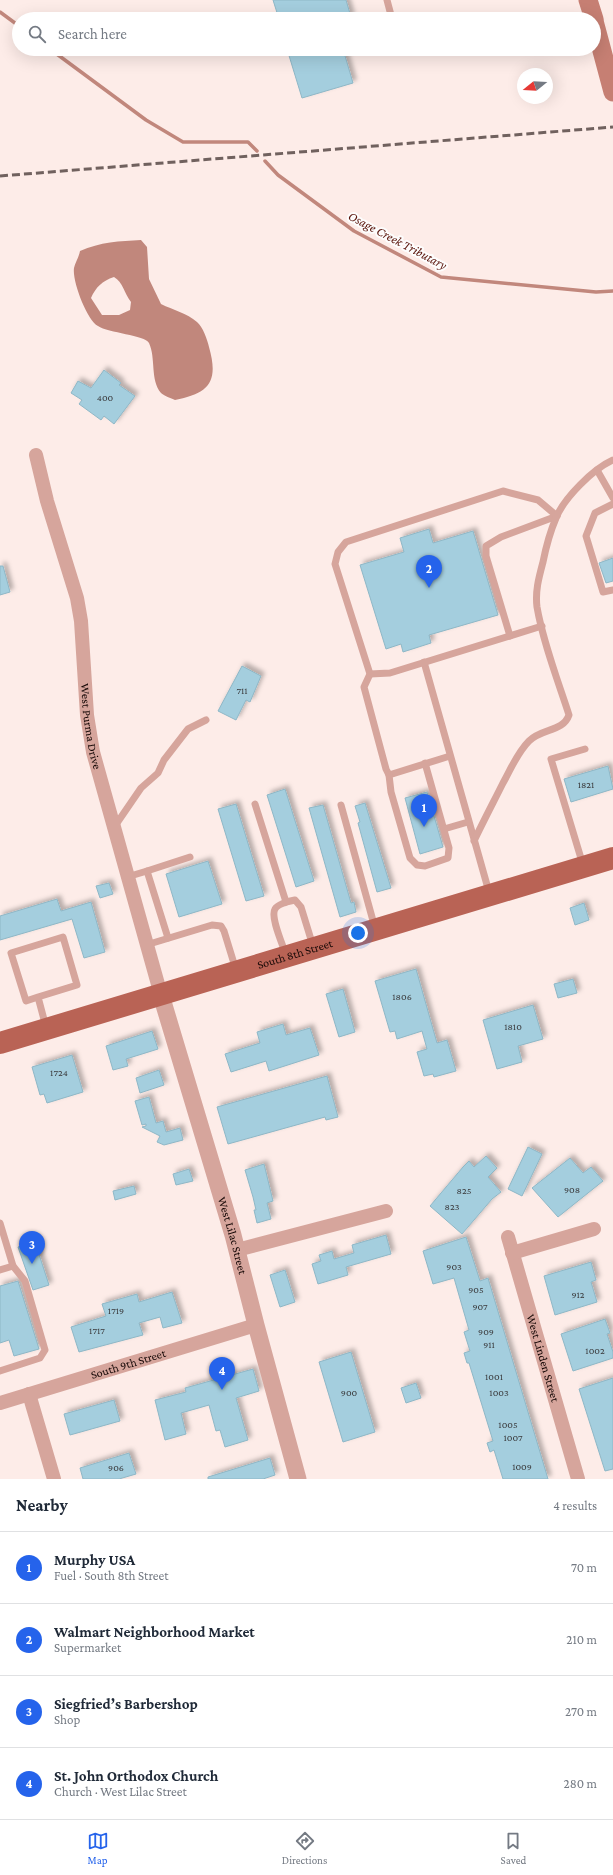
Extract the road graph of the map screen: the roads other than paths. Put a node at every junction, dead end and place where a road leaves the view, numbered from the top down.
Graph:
1 (387, 0) edge
2 (588, 0) edge
3 (390, 12) edge
4 (592, 12) edge
5 (601, 40) edge
6 (610, 66) edge
7 (613, 92) edge
8 (36, 455) dead end
9 (613, 460) edge
10 (597, 470) junction
11 (613, 498) edge
12 (613, 504) edge
13 (556, 516) junction
14 (613, 590) edge
15 (542, 626) junction
16 (510, 636) junction
17 (424, 662) junction
18 (370, 674) junction
19 (206, 720) dead end
20 (585, 749) dead end
21 (450, 756) junction
22 (425, 763) junction
23 (389, 775) junction
24 (255, 804) dead end
25 (341, 805) dead end
26 (468, 822) junction
27 (112, 826) junction
28 (444, 829) junction
29 (474, 842) junction
30 (190, 856) dead end
31 (613, 858) edge
32 (583, 868) junction
33 (147, 871) junction
34 (127, 877) junction
35 (490, 896) junction
36 (286, 902) junction
37 (376, 930) junction
38 (168, 938) junction
39 (146, 945) junction
40 (314, 949) junction
41 (286, 957) junction
42 (236, 972) junction
43 (161, 995) junction
44 (38, 997) junction
45 (47, 1029) junction
46 (0, 1043) edge
47 (386, 1211) dead end
48 (0, 1223) edge
49 (594, 1229) dead end
50 (508, 1237) dead end
51 (237, 1250) junction
52 (512, 1253) junction
53 (12, 1266) junction
54 (0, 1270) edge
55 (256, 1324) junction
56 (0, 1371) edge
57 (29, 1394) junction
58 (0, 1403) edge
59 (54, 1479) edge
60 (298, 1479) edge
61 (578, 1479) edge

1 - 3 lane
2 - 4 main road
5 - 6 main road
6 - 7 main road
8 - 27 street, West Purma Drive
9 - 10 lane
10 - 11 lane
10 - 13 lane
12 - 14 lane
13 - 15 lane
13 - 16 lane
13 - 18 lane
15 - 16 lane
15 - 29 lane
16 - 17 lane
17 - 18 lane
17 - 21 lane
18 - 23 lane
19 - 27 lane
20 - 32 lane
21 - 22 lane
21 - 26 lane
22 - 23 lane
22 - 28 lane
23 - 28 lane
24 - 36 lane
25 - 37 lane
26 - 28 lane
26 - 29 lane
27 - 34 street, West Purma Drive
29 - 35 lane
30 - 33 lane
31 - 32 main road, South 8th Street
32 - 35 main road, South 8th Street
33 - 34 lane
33 - 38 lane
34 - 39 street, West Purma Drive
35 - 37 main road, South 8th Street
36 - 40 lane
36 - 41 lane
37 - 40 main road, South 8th Street
38 - 39 lane
38 - 42 lane
39 - 43 street, West Purma Drive
40 - 41 main road, South 8th Street
41 - 42 main road, South 8th Street
42 - 43 main road, South 8th Street
43 - 45 main road, South 8th Street
43 - 51 street, West Lilac Street
44 - 44 lane
44 - 45 lane
45 - 46 main road, South 8th Street
47 - 51 street
48 - 53 lane
49 - 52 street
50 - 52 street, West Linden Street
51 - 55 street, West Lilac Street
52 - 61 street, West Linden Street
53 - 54 lane
53 - 56 lane
55 - 57 street, South 9th Street
55 - 60 street, West Lilac Street
57 - 58 street, South 9th Street
57 - 59 street

